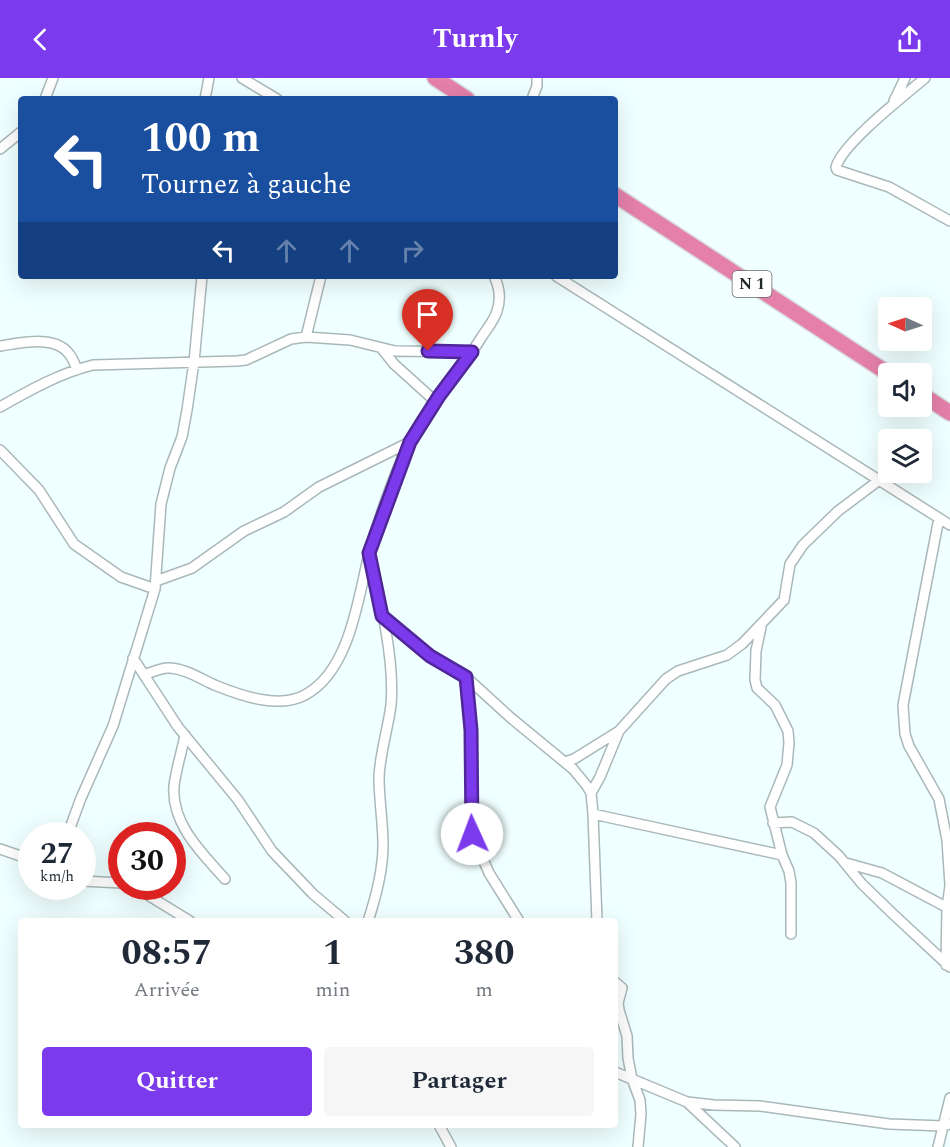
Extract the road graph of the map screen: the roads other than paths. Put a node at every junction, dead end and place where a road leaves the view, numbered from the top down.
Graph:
1 (53, 78) edge
2 (209, 78) edge
3 (242, 78) edge
4 (435, 78) edge
5 (537, 78) edge
6 (905, 78) edge
7 (925, 78) edge
8 (46, 96) edge
9 (206, 96) edge
10 (271, 96) edge
11 (462, 96) edge
12 (533, 96) edge
13 (891, 105) junction
14 (18, 134) edge
15 (0, 149) edge
16 (618, 197) edge
17 (950, 221) edge
18 (202, 279) edge
19 (320, 279) edge
20 (496, 279) edge
21 (561, 279) edge
22 (306, 337) junction
23 (0, 345) edge
24 (382, 350) junction
25 (472, 352) junction
26 (194, 362) junction
27 (878, 367) edge
28 (77, 369) junction
29 (435, 400) junction
30 (932, 401) edge
31 (0, 407) edge
32 (950, 413) edge
33 (410, 442) junction
34 (0, 450) edge
35 (878, 481) joint
36 (881, 483) edge
37 (939, 518) junction
38 (950, 525) edge
39 (369, 553) junction
40 (156, 585) junction
41 (382, 616) junction
42 (762, 625) junction
43 (133, 658) junction
44 (144, 675) junction
45 (466, 677) junction
46 (619, 731) junction
47 (185, 735) junction
48 (565, 762) junction
49 (591, 793) junction
50 (594, 814) junction
51 (72, 822) edge
52 (773, 823) junction
53 (0, 849) edge
54 (18, 855) edge
55 (782, 855) junction
56 (846, 863) junction
57 (225, 879) dead end
58 (950, 885) edge
59 (156, 900) edge
60 (949, 908) edge
61 (185, 918) edge
62 (341, 918) edge
63 (369, 918) edge
64 (517, 918) edge
65 (597, 918) edge
66 (791, 934) dead end
67 (948, 966) edge
68 (618, 985) edge
69 (618, 1004) edge
70 (618, 1004) edge
71 (618, 1073) edge
72 (632, 1079) junction
73 (950, 1098) edge
74 (687, 1102) junction
75 (946, 1125) edge
76 (441, 1128) edge
77 (451, 1147) edge
78 (638, 1147) edge
79 (735, 1147) edge
80 (938, 1147) edge

1 - 8 street
2 - 9 street
3 - 10 street
4 - 11 highway
5 - 12 street
6 - 13 street
7 - 13 street
13 - 17 street
14 - 15 street
16 - 27 highway, N 1
18 - 26 street
19 - 22 street
20 - 25 street
21 - 35 street
22 - 24 street
22 - 26 street
23 - 28 street
24 - 25 street
24 - 29 street
25 - 29 street
26 - 28 street
26 - 40 street
28 - 31 street
29 - 33 street
30 - 32 highway
33 - 39 street
33 - 40 street
34 - 40 street
35 - 42 street
36 - 37 street
37 - 38 street
37 - 58 street
39 - 41 street
39 - 44 street
40 - 43 street
41 - 45 street
41 - 63 street
42 - 46 street
42 - 52 street
43 - 44 street
43 - 51 street
44 - 47 street
45 - 48 street
45 - 64 street
46 - 48 street
46 - 49 street
47 - 57 street
47 - 62 street
48 - 49 street
49 - 50 street
50 - 55 street
50 - 65 street
52 - 55 street
52 - 56 street
53 - 54 street
55 - 66 street
56 - 60 street
56 - 67 street
58 - 60 street
59 - 61 street
60 - 67 street
68 - 69 street
70 - 72 street
71 - 72 street
72 - 74 street
72 - 78 street
73 - 75 street
74 - 75 street
74 - 79 street
75 - 80 street
76 - 77 street

